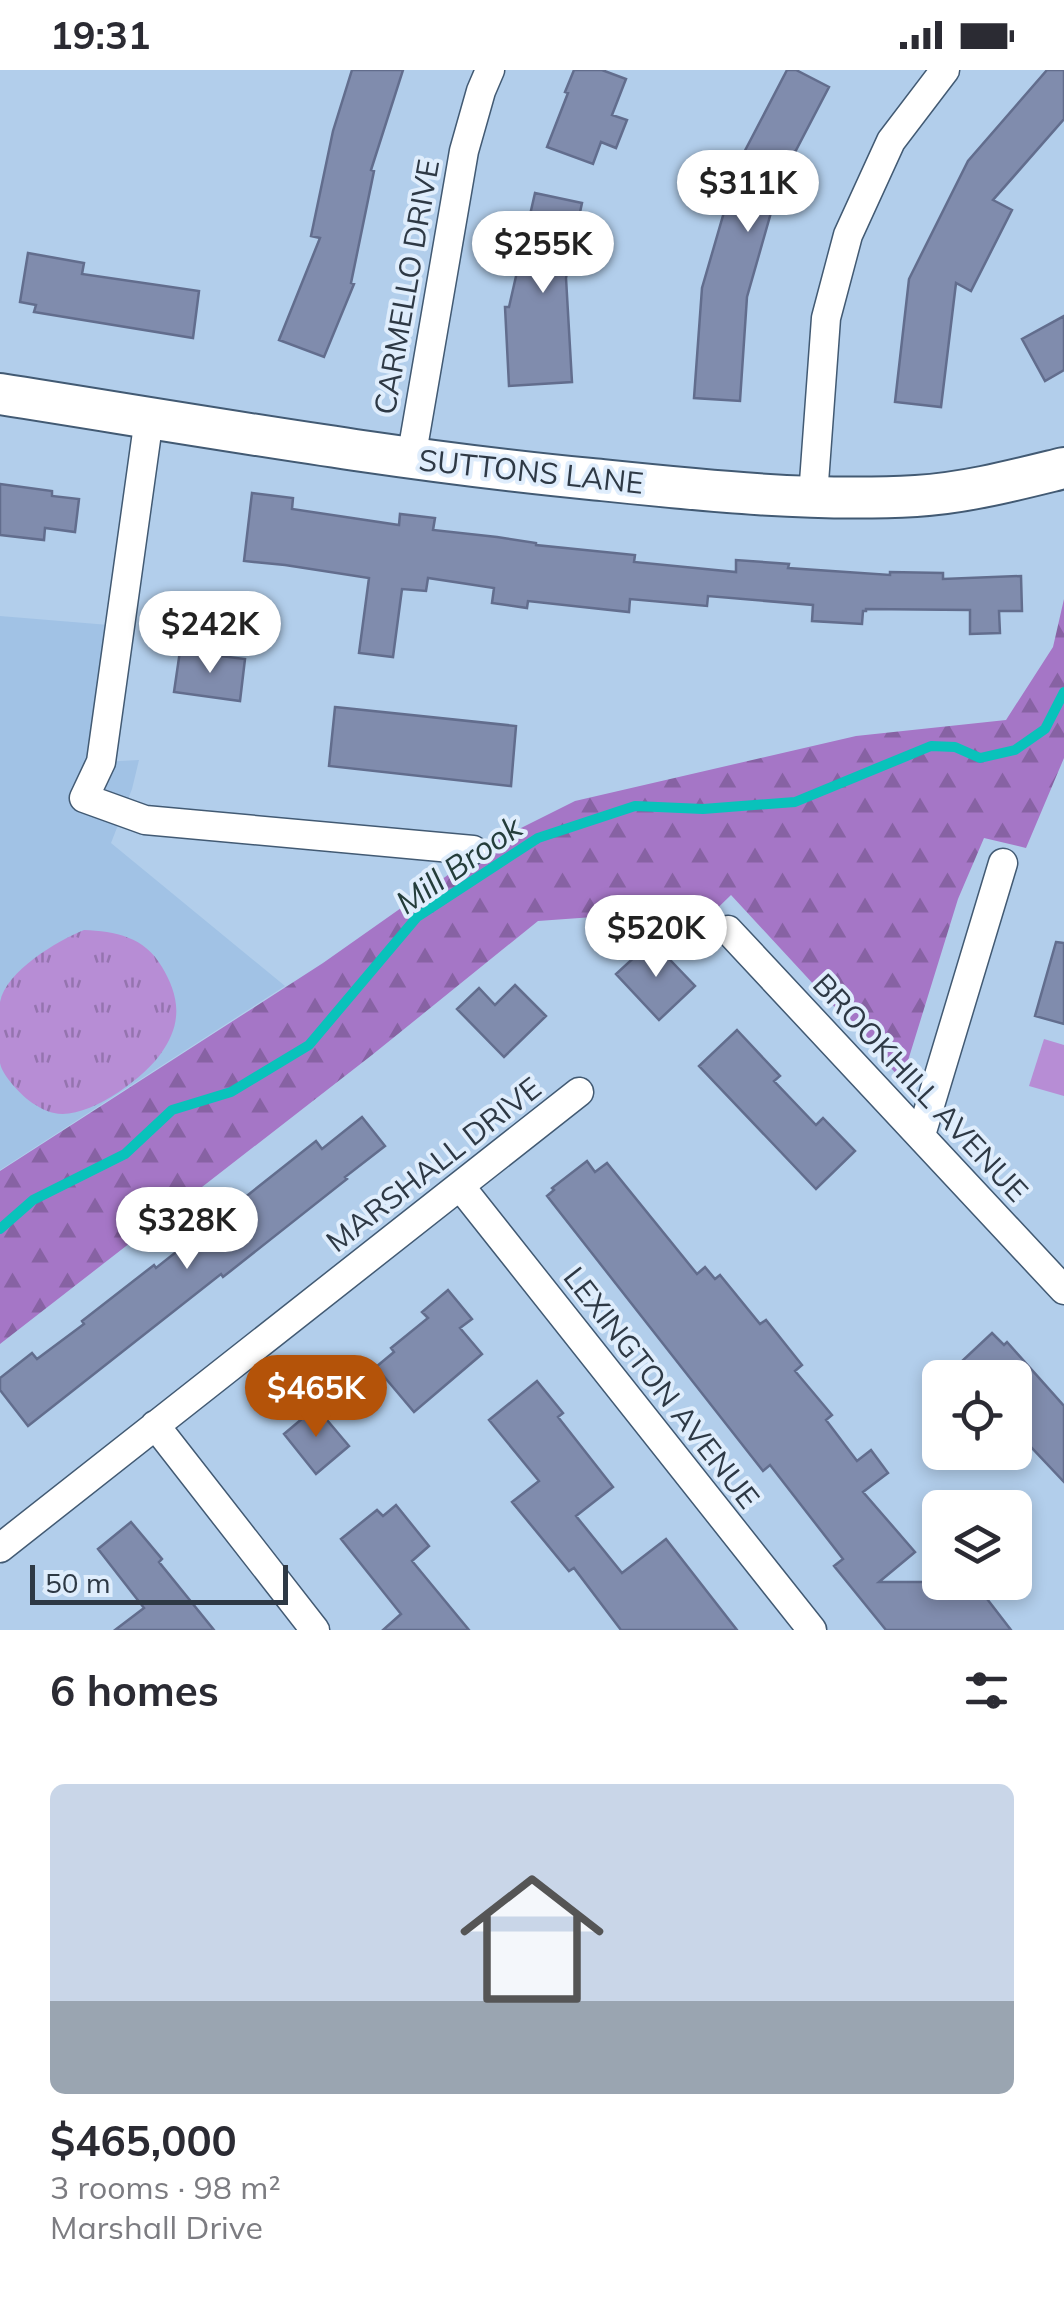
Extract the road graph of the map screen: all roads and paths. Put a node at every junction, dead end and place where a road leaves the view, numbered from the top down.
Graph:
1 (490, 70) edge
2 (944, 70) edge
3 (0, 394) edge
4 (150, 418) junction
5 (411, 459) junction
6 (1064, 468) edge
7 (814, 496) junction
8 (472, 850) dead end
9 (1003, 863) dead end
10 (728, 930) dead end
11 (579, 1092) dead end
12 (920, 1135) junction
13 (460, 1186) junction
14 (1064, 1290) edge
15 (155, 1425) junction
16 (0, 1548) edge
17 (315, 1630) edge
18 (812, 1630) edge

1 - 5 street, CARMELLO DRIVE
2 - 7 street
3 - 4 street, SUTTONS LANE
4 - 5 street, SUTTONS LANE
4 - 8 street
5 - 7 street, SUTTONS LANE
6 - 7 street, SUTTONS LANE
9 - 12 street
10 - 12 street, BROOKHILL AVENUE
11 - 13 street, MARSHALL DRIVE
12 - 14 street, BROOKHILL AVENUE
13 - 15 street, MARSHALL DRIVE
13 - 18 street, LEXINGTON AVENUE
15 - 16 street, MARSHALL DRIVE
15 - 17 street

